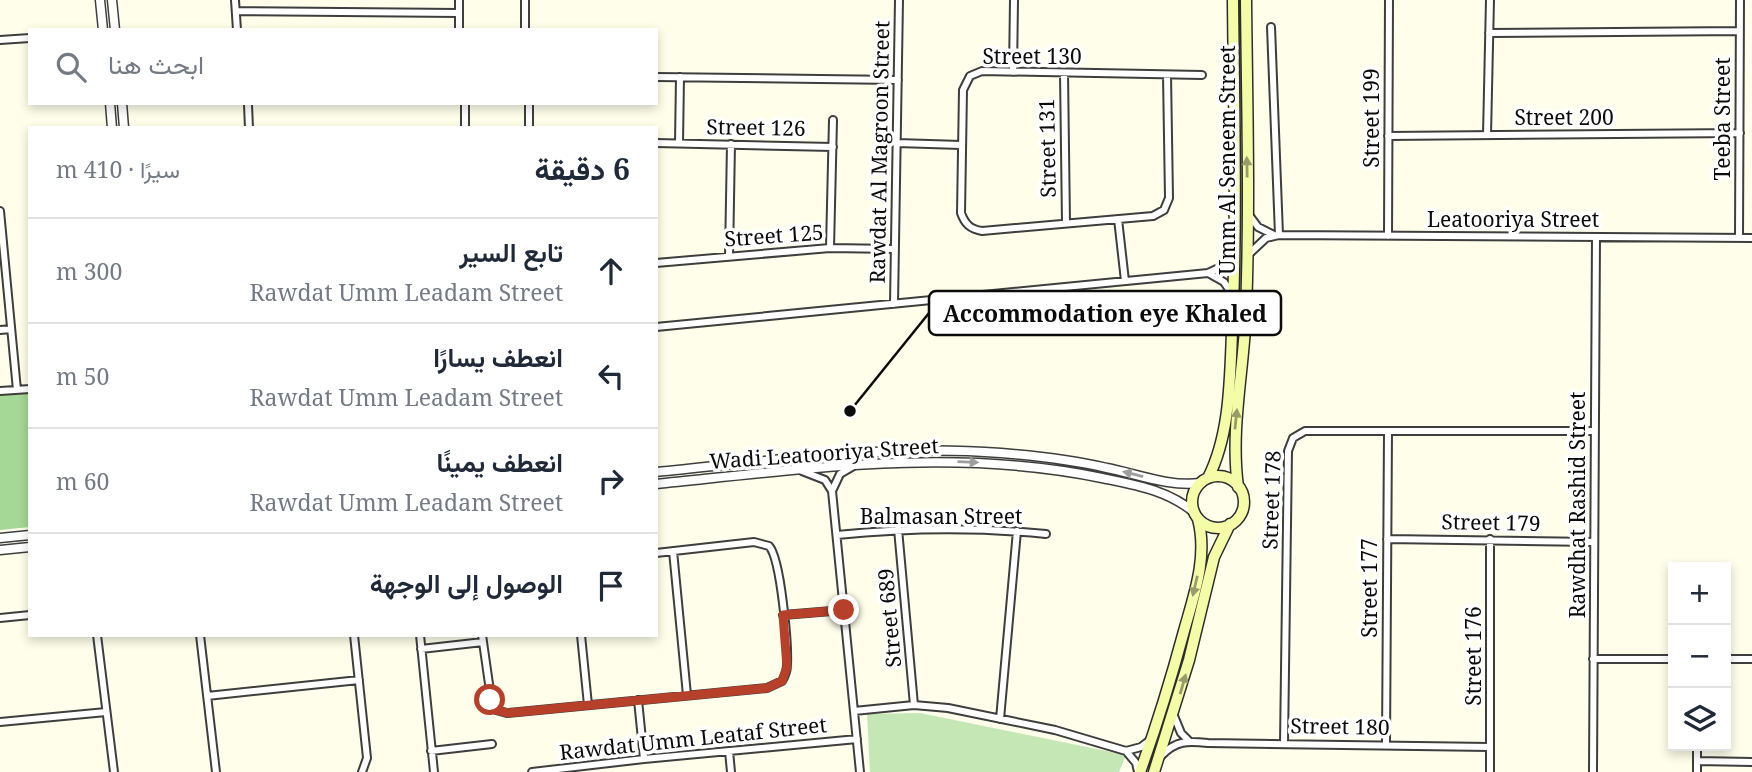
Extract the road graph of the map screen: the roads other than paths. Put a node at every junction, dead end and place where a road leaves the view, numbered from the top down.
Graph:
1 (100, 0) edge
2 (112, 0) edge
3 (235, 0) edge
4 (459, 0) edge
5 (525, 0) edge
6 (899, 0) edge
7 (1014, 0) edge
8 (1233, 0) edge
9 (1245, 0) edge
10 (1389, 0) edge
11 (1489, 0) edge
12 (1740, 0) edge
13 (236, 11) junction
14 (459, 13) junction
15 (1271, 27) dead end
16 (103, 28) edge
17 (115, 28) edge
18 (237, 28) edge
19 (459, 28) edge
20 (525, 28) edge
21 (1740, 31) junction
22 (1489, 33) junction
23 (28, 38) edge
24 (0, 40) edge
25 (1013, 72) junction
26 (1063, 73) junction
27 (1167, 75) junction
28 (1202, 75) dead end
29 (658, 77) edge
30 (680, 78) junction
31 (898, 80) junction
32 (110, 105) edge
33 (122, 105) edge
34 (248, 105) dead end
35 (465, 105) edge
36 (529, 106) dead end
37 (833, 120) dead end
38 (112, 126) edge
39 (124, 126) edge
40 (249, 126) edge
41 (465, 126) edge
42 (529, 126) edge
43 (1740, 133) junction
44 (1487, 135) junction
45 (1388, 136) junction
46 (658, 143) edge
47 (678, 143) junction
48 (897, 143) junction
49 (730, 144) junction
50 (961, 145) junction
51 (832, 147) junction
52 (0, 211) edge
53 (1248, 213) junction
54 (1118, 219) junction
55 (1066, 223) junction
56 (1276, 235) junction
57 (1388, 236) junction
58 (1596, 237) junction
59 (1739, 238) junction
60 (1752, 239) edge
61 (830, 248) junction
62 (895, 249) junction
63 (1235, 250) junction
64 (1248, 255) junction
65 (729, 256) junction
66 (658, 263) edge
67 (1208, 273) junction
68 (1125, 281) junction
69 (1234, 297) junction
70 (894, 304) junction
71 (658, 327) edge
72 (11, 329) junction
73 (0, 330) edge
74 (28, 389) edge
75 (17, 390) junction
76 (0, 391) edge
77 (1595, 431) junction
78 (1388, 432) junction
79 (858, 465) junction
80 (798, 470) junction
81 (658, 472) edge
82 (1204, 480) junction
83 (658, 484) edge
84 (1238, 487) junction
85 (832, 491) junction
86 (1196, 516) junction
87 (1230, 524) junction
88 (898, 529) junction
89 (1017, 531) junction
90 (1046, 534) dead end
91 (28, 535) edge
92 (837, 535) junction
93 (0, 538) edge
94 (1387, 539) junction
95 (1490, 539) junction
96 (1594, 542) junction
97 (28, 547) edge
98 (0, 550) edge
99 (673, 551) junction
100 (658, 553) edge
101 (844, 610) junction
102 (28, 615) edge
103 (783, 615) junction
104 (0, 618) edge
105 (97, 637) edge
106 (200, 637) edge
107 (354, 637) edge
108 (420, 637) edge
109 (581, 637) edge
110 (482, 639) edge
111 (421, 649) junction
112 (1593, 659) junction
113 (1668, 659) edge
114 (1731, 659) edge
115 (1752, 659) edge
116 (359, 680) junction
117 (207, 695) junction
118 (687, 695) junction
119 (638, 700) junction
120 (588, 705) junction
121 (915, 705) junction
122 (854, 711) junction
123 (106, 712) junction
124 (1174, 716) junction
125 (1000, 719) junction
126 (0, 722) edge
127 (1153, 737) junction
128 (858, 740) junction
129 (1189, 741) junction
130 (1284, 743) junction
131 (492, 744) dead end
132 (1386, 744) junction
133 (1490, 747) junction
134 (431, 751) junction
135 (729, 751) junction
136 (1126, 751) junction
137 (1697, 751) edge
138 (1160, 757) junction
139 (644, 759) junction
140 (1697, 761) junction
141 (1752, 762) edge
142 (114, 772) edge
143 (216, 772) edge
144 (362, 772) edge
145 (434, 772) edge
146 (535, 772) edge
147 (732, 772) edge
148 (860, 772) edge
149 (1139, 772) edge
150 (1154, 772) edge
151 (1490, 772) edge
152 (1592, 772) edge
153 (1697, 772) edge

1 - 16 street
2 - 17 street
3 - 13 street
4 - 14 street
5 - 20 street
6 - 31 street, Rawdat Al Magroon Street
7 - 25 street
8 - 63 main road, Umm Al Seneem Street
53 -> 9 main road, Umm Al Seneem Street
10 - 45 street, Street 199
11 - 22 street
12 - 21 street, Teeba Street
13 - 14 street
13 - 18 street
14 - 19 street
15 - 56 street
21 - 22 street
21 - 43 street, Teeba Street
22 - 44 street
23 - 24 street
25 - 26 street, Street 130
25 - 50 street, Street 130
26 - 27 street, Street 130
26 - 55 street, Street 131
27 - 28 street, Street 130
27 - 54 street, Street 130
29 - 30 street
30 - 31 street
30 - 47 street, Street 126
31 - 48 street, Rawdat Al Magroon Street
32 - 38 street
33 - 39 street
34 - 40 street
35 - 41 street
36 - 42 street
37 - 51 street, Street 126
43 - 44 street, Street 200
43 - 59 street, Teeba Street
44 - 45 street, Street 200
45 - 57 street, Street 199
46 - 47 street, Street 126
47 - 49 street, Street 126
48 - 50 street
48 - 62 street, Rawdat Al Magroon Street
49 - 51 street, Street 126
49 - 65 street
50 - 55 street, Street 130
51 - 61 street, Street 126
52 - 72 street
53 - 56 street
53 - 64 main road, Umm Al Seneem Street
54 - 55 street, Street 130
54 - 68 street
56 - 57 street, Leatooriya Street
56 - 64 street
57 - 58 street, Leatooriya Street
58 - 59 street, Leatooriya Street
58 - 77 street, Rawdhat Rashid Street
59 - 60 street, Leatooriya Street
61 - 62 street, Street 125
61 - 65 street, Street 125
62 - 70 street, Rawdat Al Magroon Street
63 - 67 street
63 - 69 main road, Umm Al Seneem Street
84 -> 64 main road, Umm Al Seneem Street
65 - 66 street, Street 125
67 - 68 street
67 - 69 street
68 - 70 street
69 - 82 main road, Umm Al Seneem Street
70 - 71 street
72 - 73 street
72 - 75 street
74 - 75 street
75 - 76 street
77 - 78 street, Street 178
77 - 96 street, Rawdhat Rashid Street
78 - 94 street, Street 177
78 - 130 street, Street 178
79 - 80 street, Wadi Leatooriya Street
79 - 85 street
79 -> 86 street, Wadi Leatooriya Street
80 - 83 street, Wadi Leatooriya Street
80 - 85 street
82 -> 81 street, Wadi Leatooriya Street
82 - 84 main road
82 - 86 main road
84 - 87 main road
85 - 92 street
86 - 87 main road
86 -> 127 main road
124 -> 87 main road
88 - 89 street, Balmasan Street
88 - 92 street, Balmasan Street
88 - 121 street, Street 689
89 - 90 street, Balmasan Street
89 - 125 street
91 - 93 street
92 - 101 street
94 - 95 street, Street 179
94 - 132 street, Street 177
95 - 96 street, Street 179
95 - 133 street, Street 176
96 - 112 street, Rawdhat Rashid Street
97 - 98 street
99 - 100 street
99 - 103 street
99 - 118 street
101 - 103 street
101 - 122 street
102 - 104 street
103 - 118 street
105 - 123 street
106 - 117 street
107 - 116 street
108 - 111 street
109 - 120 street
110 - 111 street
110 - 120 street
111 - 134 street
112 - 113 street
112 - 152 street, Rawdhat Rashid Street
114 - 115 street
116 - 117 street
116 - 144 street
117 - 143 street
118 - 119 street
119 - 120 street
119 - 139 street
121 - 122 street
121 - 125 street
122 - 128 street
123 - 126 street
123 - 142 street
124 - 129 street
124 - 138 main road
125 - 136 street
127 - 136 street
127 - 149 main road
128 - 135 street, Rawdat Umm Leataf Street
128 - 148 street
129 - 130 street, Street 180
129 - 138 street
130 - 132 street, Street 180
131 - 134 street
132 - 133 street, Street 180
133 - 151 street, Street 176
134 - 145 street
135 - 139 street, Rawdat Umm Leataf Street
135 - 147 street
136 - 149 street
137 - 140 street
138 - 150 main road
139 - 146 street, Rawdat Umm Leataf Street
140 - 141 street
140 - 153 street

